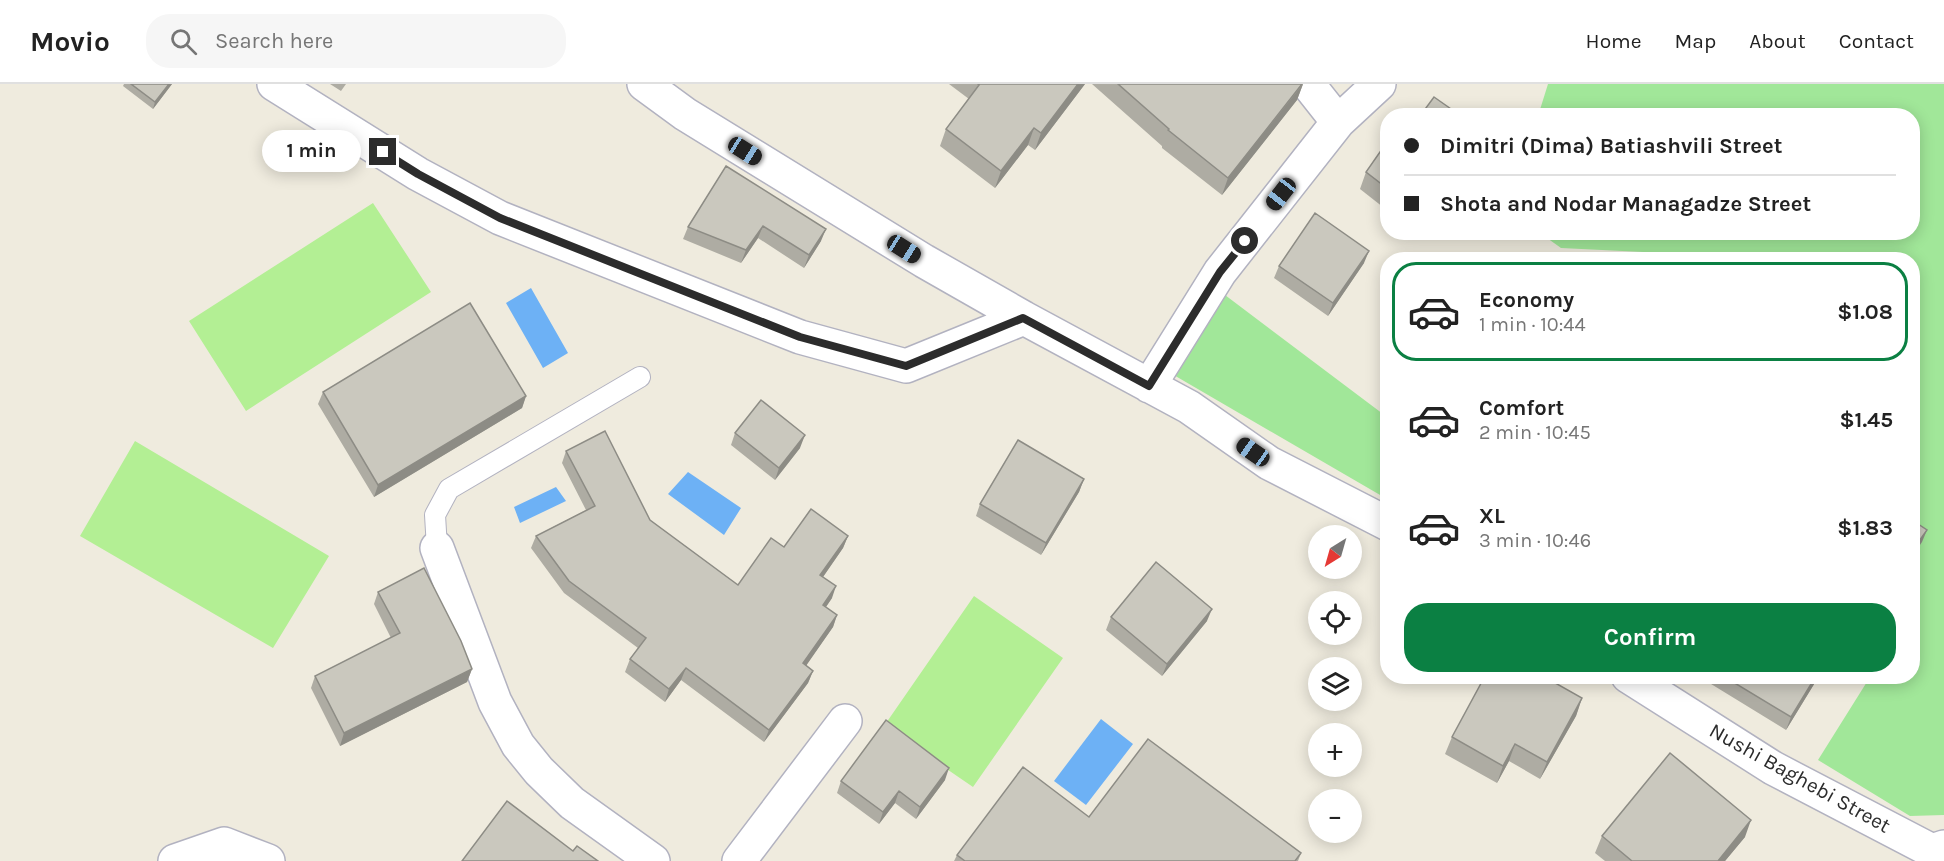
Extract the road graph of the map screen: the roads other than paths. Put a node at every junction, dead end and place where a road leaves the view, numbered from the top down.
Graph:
1 (274, 84) edge
2 (644, 84) edge
3 (1308, 84) edge
4 (1379, 84) edge
5 (1338, 122) junction
6 (1023, 318) junction
7 (640, 377) dead end
8 (1149, 386) junction
9 (1380, 520) edge
10 (438, 548) joint
11 (1641, 684) edge
12 (845, 722) dead end
13 (1944, 847) edge
14 (175, 861) edge
15 (268, 861) edge
16 (653, 861) edge
17 (739, 861) edge

1 - 6 street
2 - 6 street
3 - 5 street
4 - 5 street
5 - 8 street
6 - 8 street
7 - 10 lane
8 - 9 street
10 - 16 street
11 - 13 street, Nushi Baghebi Street
12 - 17 street
14 - 15 street

